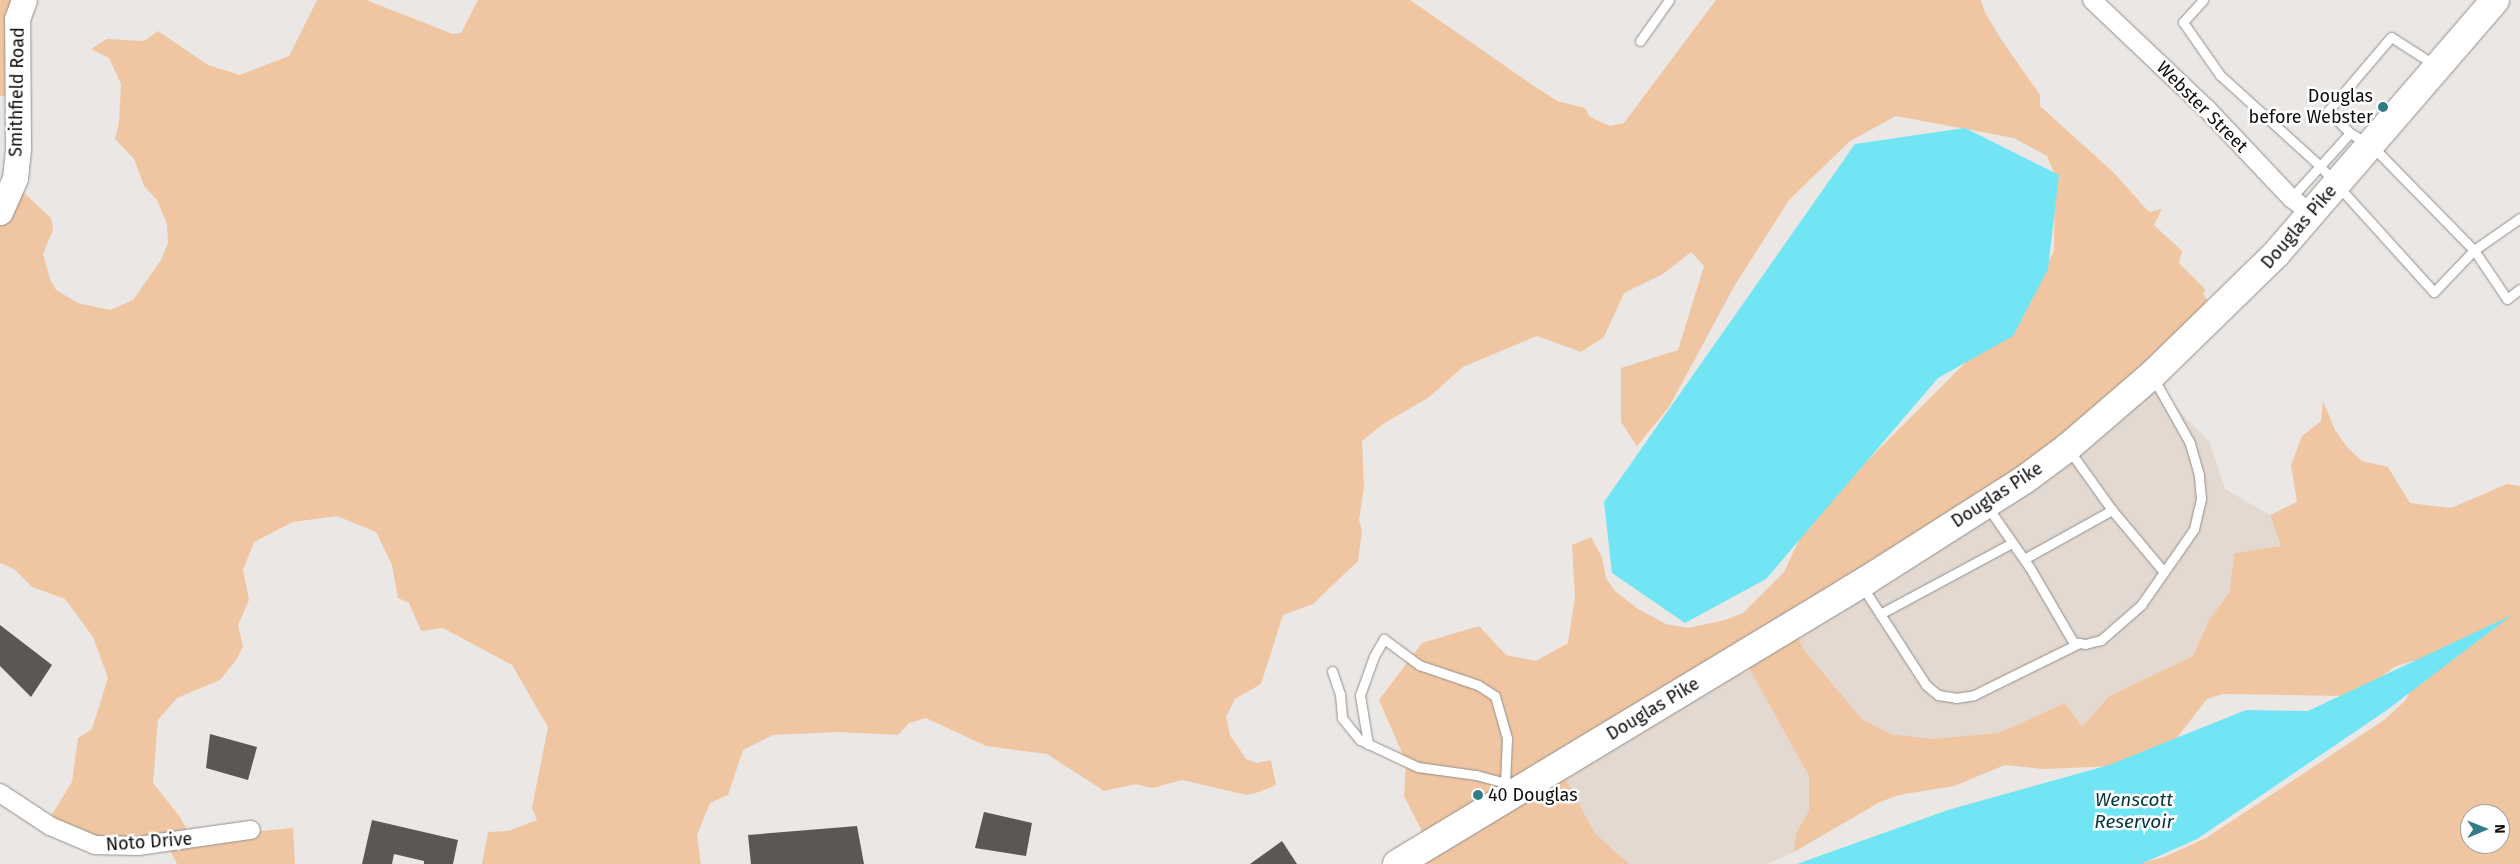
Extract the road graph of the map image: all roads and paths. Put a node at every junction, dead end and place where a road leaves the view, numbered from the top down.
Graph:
1 (24, 0) edge
2 (1669, 0) edge
3 (2092, 0) edge
4 (2203, 0) edge
5 (2491, 3) edge
6 (1640, 41) dead end
7 (2436, 67) junction
8 (2361, 139) junction
9 (2328, 175) junction
10 (2, 204) edge
11 (2301, 206) junction
12 (2520, 218) edge
13 (2474, 250) junction
14 (2520, 289) edge
15 (2152, 375) junction
16 (2068, 448) junction
17 (1986, 504) junction
18 (2112, 510) junction
19 (2012, 542) junction
20 (2024, 559) junction
21 (2164, 572) junction
22 (1860, 584) junction
23 (1880, 614) junction
24 (2079, 643) junction
25 (1332, 671) dead end
26 (1368, 744) junction
27 (1514, 785) junction
28 (0, 793) edge
29 (251, 830) dead end
30 (1397, 864) edge

1 - 10 street, Smithfield Road
2 - 6 lane
3 - 11 street, Webster Street
4 - 9 lane
5 - 7 main road, Douglas Pike
7 - 8 main road, Douglas Pike
7 - 8 lane
8 - 9 main road, Douglas Pike
8 - 13 lane
9 - 11 main road, Douglas Pike
9 - 13 lane
11 - 15 main road, Douglas Pike
12 - 13 lane
13 - 14 lane
15 - 16 main road, Douglas Pike
15 - 21 lane
16 - 17 main road, Douglas Pike
16 - 18 lane
17 - 19 lane
17 - 22 main road, Douglas Pike
18 - 20 lane
18 - 21 lane
19 - 20 lane
19 - 23 lane
20 - 24 lane
21 - 24 lane
22 - 23 lane
22 - 27 main road, Douglas Pike
23 - 24 lane
25 - 26 lane
26 - 27 lane
26 - 27 lane
27 - 30 main road, Douglas Pike
28 - 29 street, Noto Drive

